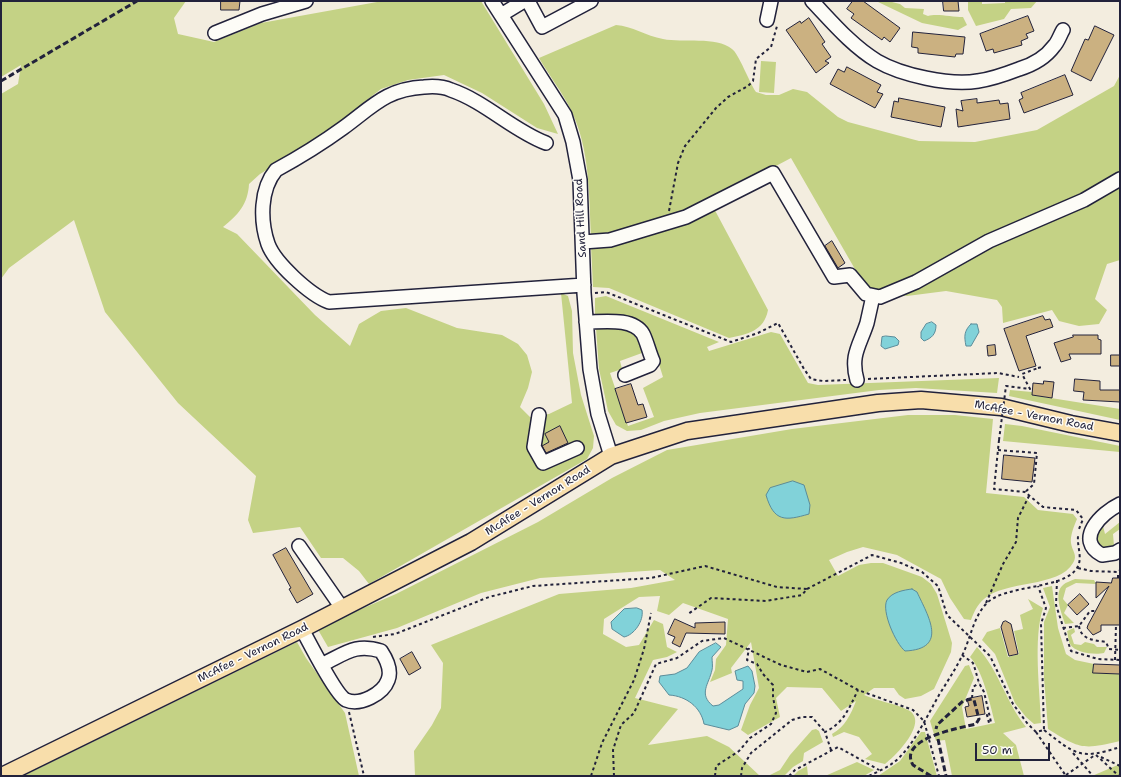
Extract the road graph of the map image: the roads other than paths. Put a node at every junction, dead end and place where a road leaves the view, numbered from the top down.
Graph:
1 (306, 1) edge
2 (492, 1) edge
3 (524, 1) edge
4 (528, 1) edge
5 (590, 1) edge
6 (771, 1) edge
7 (812, 1) edge
8 (501, 15) junction
9 (772, 20) road end
10 (1063, 30) dead end
11 (215, 33) dead end
12 (546, 143) dead end
13 (1120, 179) edge
14 (583, 242) junction
15 (584, 289) junction
16 (873, 296) junction
17 (586, 322) junction
18 (625, 375) dead end
19 (857, 380) road end
20 (539, 415) dead end
21 (1120, 432) edge
22 (577, 448) dead end
23 (610, 456) junction
24 (1120, 504) edge
25 (299, 546) dead end
26 (1120, 550) edge
27 (342, 608) junction
28 (302, 629) junction
29 (323, 664) junction
30 (2, 776) edge

1 - 11 street
2 - 8 street, Sand Hill Road
3 - 8 street
4 - 5 street
6 - 9 street
7 - 10 street
8 - 14 street, Sand Hill Road
12 - 15 street
13 - 16 street
14 - 15 street, Sand Hill Road
14 - 16 street
15 - 17 street, Sand Hill Road
16 - 19 street
17 - 18 street
17 - 23 street, Sand Hill Road
20 - 22 street
21 - 23 main road, McAfee - Vernon Road
23 - 27 main road, McAfee - Vernon Road
24 - 26 street
25 - 27 street
27 - 28 main road, McAfee - Vernon Road
28 - 29 street
28 - 30 main road, McAfee - Vernon Road
29 - 29 street

